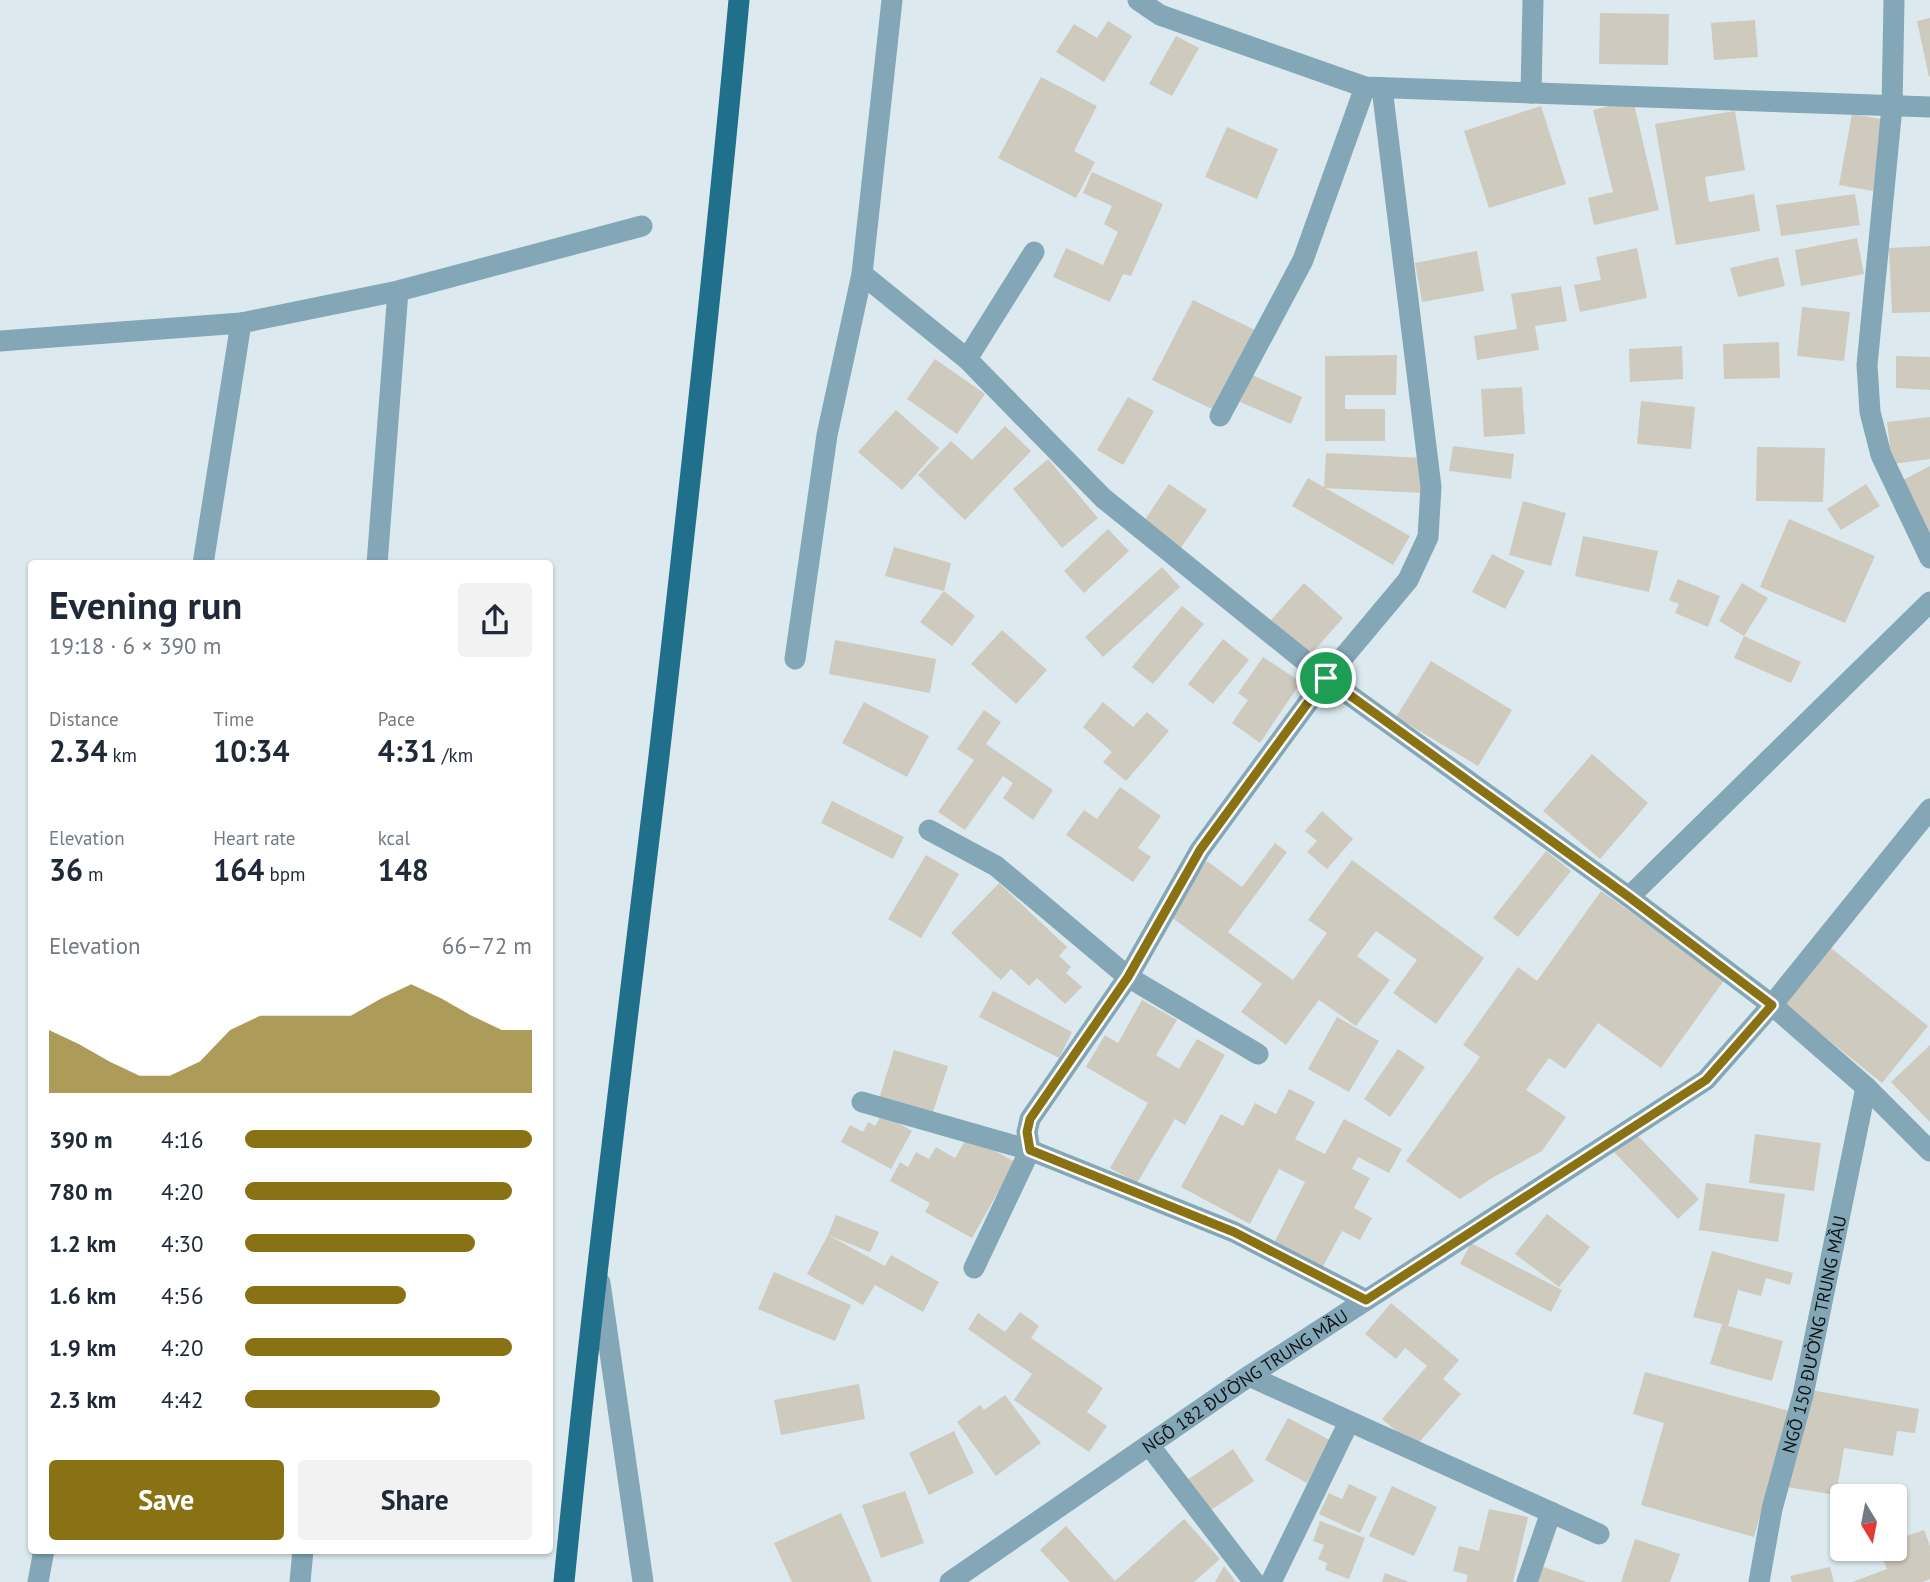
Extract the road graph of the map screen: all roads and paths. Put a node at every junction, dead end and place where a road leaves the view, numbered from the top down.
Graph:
1 (739, 0) edge
2 (892, 0) edge
3 (1138, 0) edge
4 (1533, 0) edge
5 (1894, 0) edge
6 (1374, 88) junction
7 (1531, 93) junction
8 (1892, 107) junction
9 (1930, 107) edge
10 (642, 226) dead end
11 (1034, 252) dead end
12 (862, 274) junction
13 (398, 290) junction
14 (241, 323) junction
15 (0, 341) edge
16 (967, 359) junction
17 (1220, 416) dead end
18 (1930, 558) edge
19 (203, 560) edge
20 (377, 560) edge
21 (1930, 602) edge
22 (795, 659) dead end
23 (1326, 678) junction
24 (1930, 809) edge
25 (929, 830) dead end
26 (1629, 897) junction
27 (1128, 977) junction
28 (1772, 1005) junction
29 (1258, 1054) dead end
30 (1866, 1087) junction
31 (862, 1102) dead end
32 (1030, 1150) junction
33 (1930, 1151) edge
34 (597, 1267) junction
35 (974, 1268) dead end
36 (1366, 1300) junction
37 (1249, 1376) junction
38 (1349, 1422) junction
39 (1149, 1445) junction
40 (1550, 1512) junction
41 (1599, 1534) dead end
42 (43, 1554) edge
43 (303, 1554) edge
44 (38, 1582) edge
45 (300, 1582) edge
46 (564, 1582) edge
47 (643, 1582) edge
48 (950, 1582) edge
49 (1254, 1582) edge
50 (1271, 1582) edge
51 (1527, 1582) edge
52 (1759, 1582) edge

1 - 34 main road
2 - 12 street
3 - 6 street
4 - 7 street
5 - 8 street
6 - 7 street
6 - 17 street
6 - 23 street
7 - 8 street
8 - 9 street
8 - 18 street
10 - 13 street
11 - 16 street
12 - 16 street
12 - 22 street
13 - 14 street
13 - 20 street
14 - 15 street
14 - 19 street
16 - 23 street
21 - 26 street
23 - 26 street
23 - 27 street
24 - 28 street, NGÕ 182 ĐƯỜNG TRUNG MẦU
25 - 27 street
26 - 28 street
27 - 29 street
27 - 32 street
28 - 30 street
28 - 36 street, NGÕ 182 ĐƯỜNG TRUNG MẦU
30 - 33 street
30 - 52 street, NGÕ 150 ĐƯỜNG TRUNG MẦU
31 - 32 street
32 - 35 street
32 - 36 street
34 - 46 main road
34 - 47 street
36 - 37 street, NGÕ 182 ĐƯỜNG TRUNG MẦU
37 - 38 street
37 - 39 street, NGÕ 182 ĐƯỜNG TRUNG MẦU
38 - 40 street
38 - 50 street
39 - 48 street, NGÕ 182 ĐƯỜNG TRUNG MẦU
39 - 49 street
40 - 41 street
40 - 51 street
42 - 44 street
43 - 45 street

